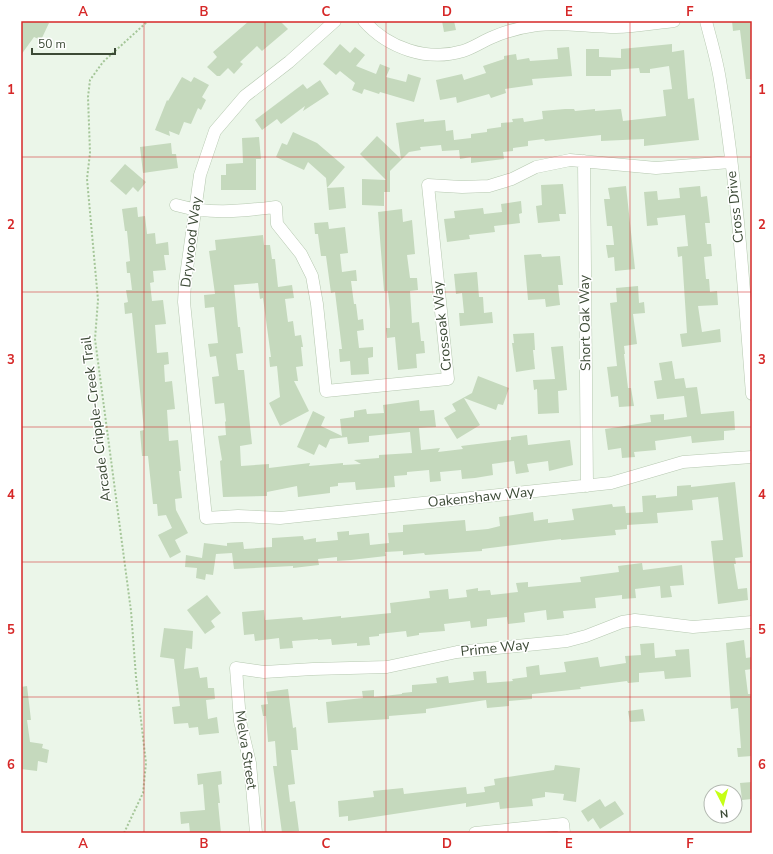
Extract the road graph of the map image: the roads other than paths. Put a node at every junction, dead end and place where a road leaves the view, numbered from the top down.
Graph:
1 (335, 21) edge
2 (364, 21) edge
3 (674, 21) edge
4 (706, 21) edge
5 (584, 161) junction
6 (730, 162) junction
7 (176, 205) dead end
8 (196, 211) junction
9 (747, 258) edge
10 (752, 394) edge
11 (752, 456) edge
12 (587, 486) junction
13 (206, 518) joint
14 (752, 622) edge
15 (236, 668) joint
16 (256, 833) edge
17 (475, 833) edge
18 (564, 833) edge

1 - 8 street, Drywood Way
2 - 3 street
4 - 6 street, Cross Drive
5 - 6 street, Crossoak Way
5 - 8 street, Crossoak Way
5 - 12 street, Short Oak Way
6 - 9 street, Cross Drive
7 - 8 street, Crossoak Way
8 - 13 street, Drywood Way
9 - 10 street, Cross Drive
11 - 12 street, Oakenshaw Way
12 - 13 street, Oakenshaw Way
14 - 15 street, Prime Way
15 - 16 street, Melva Street
17 - 18 street

